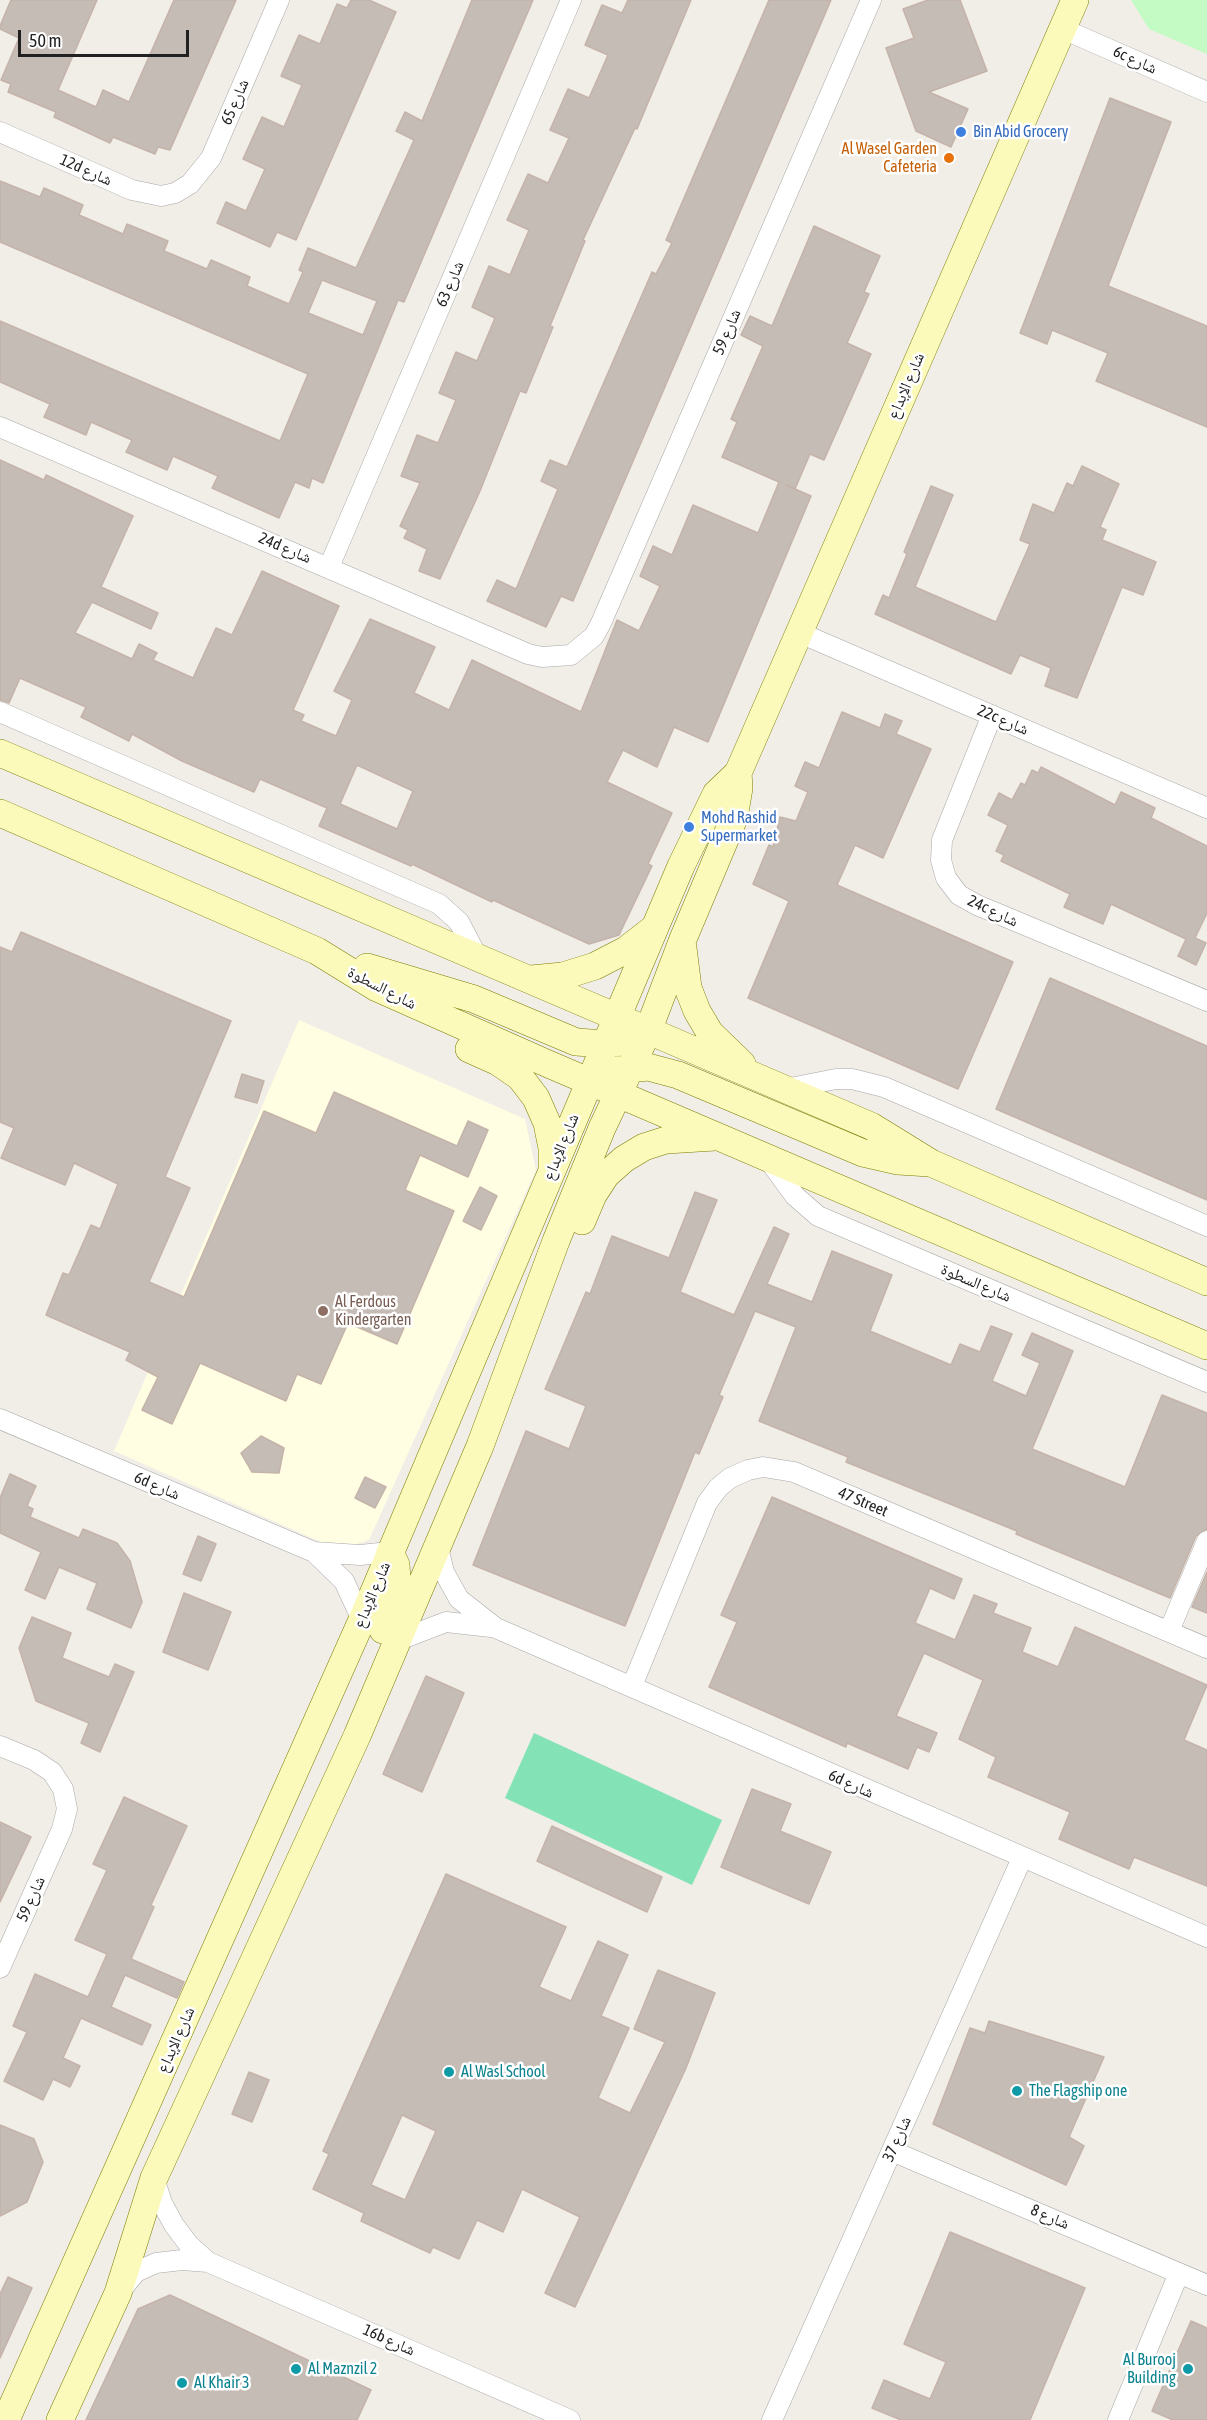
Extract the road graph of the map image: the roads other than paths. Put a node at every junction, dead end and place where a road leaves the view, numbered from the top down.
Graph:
1 (279, 0) edge
2 (572, 0) edge
3 (871, 0) edge
4 (1075, 0) edge
5 (1063, 29) junction
6 (1207, 92) edge
7 (0, 132) edge
8 (175, 193) joint
9 (0, 427) edge
10 (328, 567) junction
11 (800, 633) junction
12 (571, 655) joint
13 (0, 712) edge
14 (992, 715) junction
15 (0, 753) edge
16 (738, 773) junction
17 (1207, 808) edge
18 (0, 813) edge
19 (654, 928) junction
20 (683, 939) junction
21 (317, 951) junction
22 (478, 958) junction
23 (530, 980) junction
24 (1207, 1001) edge
25 (616, 1016) junction
26 (648, 1031) junction
27 (606, 1044) junction
28 (632, 1067) junction
29 (589, 1082) junction
30 (776, 1086) junction
31 (619, 1093) junction
32 (720, 1136) junction
33 (766, 1156) junction
34 (931, 1164) junction
35 (552, 1172) junction
36 (1207, 1226) edge
37 (1207, 1282) edge
38 (537, 1295) junction
39 (1207, 1346) edge
40 (1207, 1382) edge
41 (0, 1419) edge
42 (1207, 1541) edge
43 (438, 1547) junction
44 (314, 1552) junction
45 (390, 1552) junction
46 (362, 1620) junction
47 (496, 1628) junction
48 (1169, 1631) junction
49 (399, 1640) junction
50 (1207, 1648) edge
51 (632, 1686) junction
52 (0, 1746) edge
53 (310, 1834) junction
54 (1022, 1858) junction
55 (1207, 1937) edge
56 (0, 1968) edge
57 (892, 2151) junction
58 (154, 2178) junction
59 (208, 2262) junction
60 (1179, 2273) junction
61 (1207, 2285) edge
62 (118, 2293) junction
63 (6, 2420) edge
64 (60, 2420) edge
65 (570, 2420) edge
66 (772, 2420) edge
67 (1118, 2420) edge

1 - 8 street, شارع 65
2 - 10 street, شارع 63
3 - 12 street, شارع 59
4 - 5 main road, شارع الإبداع
5 - 6 street, 6c شارع
5 - 11 main road, شارع الإبداع
7 - 8 street, 12d شارع
9 - 10 street, 24d شارع
10 - 12 street, 24d شارع
11 - 14 street, 22c شارع
11 - 16 main road, شارع الإبداع
13 - 22 street
14 - 17 street, 22c شارع
14 - 24 street, 24c شارع
15 - 22 main road
16 - 19 main road, شارع الإبداع
16 - 20 main road, شارع الإبداع
18 - 21 main road, شارع السطوة
19 - 23 main road
19 - 25 main road, شارع الإبداع
20 - 26 main road, شارع الإبداع
20 - 30 main road
21 - 27 main road
21 - 29 main road, شارع السطوة
21 - 35 main road
22 - 23 main road
23 - 25 main road
25 - 26 main road
25 - 27 main road, شارع الإبداع
26 - 27 main road
26 - 28 main road, شارع الإبداع
26 - 30 main road
27 - 29 main road, شارع الإبداع
28 - 29 main road
28 - 31 main road, شارع الإبداع
28 - 34 main road
29 - 31 main road, شارع السطوة
29 - 35 main road, شارع الإبداع
30 - 34 main road
30 - 36 street
31 - 32 main road, شارع السطوة
31 - 38 main road, شارع الإبداع
32 - 33 main road, شارع السطوة
32 - 38 main road
33 - 39 main road, شارع السطوة
33 - 40 street, شارع السطوة
34 - 37 main road
35 - 45 main road, شارع الإبداع
38 - 43 main road, شارع الإبداع
41 - 44 street, 6d شارع
42 - 48 street
43 - 47 street, 6d شارع
43 - 49 main road, شارع الإبداع
44 - 45 street, 6d شارع
44 - 46 street, 6d شارع
45 - 46 main road, شارع الإبداع
45 - 53 main road
46 - 63 main road, شارع الإبداع
47 - 49 street, 6d شارع
47 - 51 street, 6d شارع
48 - 50 street, 47 Street
48 - 51 street, 47 Street
49 - 53 main road, شارع الإبداع
51 - 54 street, 6d شارع
52 - 56 street, شارع 59
53 - 58 main road, شارع الإبداع
54 - 55 street, 6d شارع
54 - 57 street, شارع 37
57 - 60 street, 8 شارع
57 - 66 street, شارع 37
58 - 59 street, 16b شارع
58 - 62 main road, شارع الإبداع
59 - 62 street, 16b شارع
59 - 65 street, 16b شارع
60 - 61 street, 8 شارع
60 - 67 street
62 - 64 main road, شارع الإبداع

